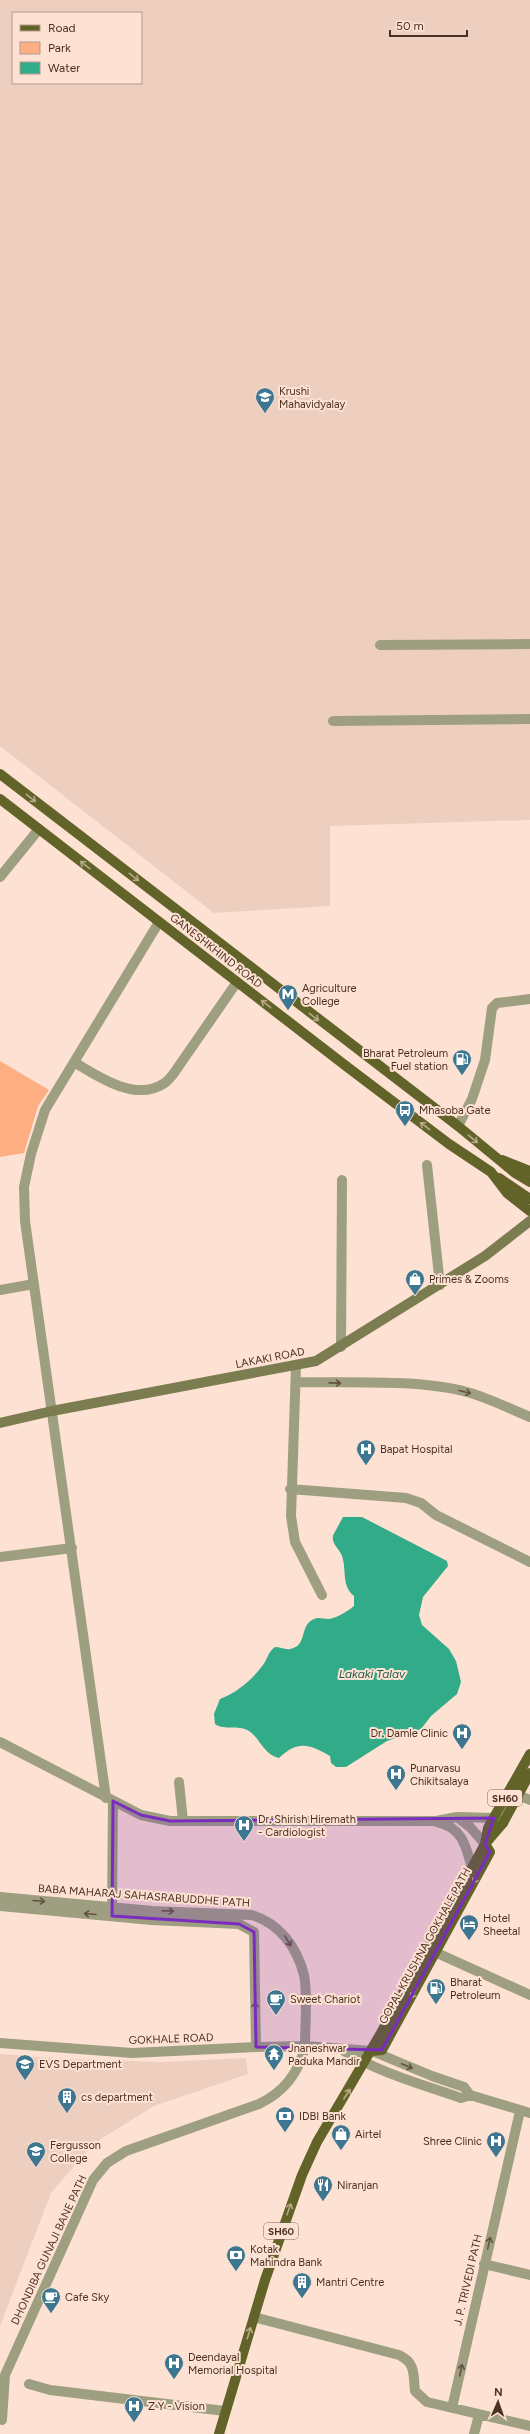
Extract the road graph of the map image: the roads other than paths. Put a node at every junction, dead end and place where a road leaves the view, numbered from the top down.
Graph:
1 (530, 644) edge
2 (380, 645) dead end
3 (530, 719) edge
4 (333, 721) dead end
5 (0, 774) edge
6 (0, 799) edge
7 (39, 830) junction
8 (0, 877) edge
9 (159, 922) junction
10 (237, 982) junction
11 (530, 999) edge
12 (74, 1062) junction
13 (458, 1126) junction
14 (496, 1158) junction
15 (427, 1165) dead end
16 (530, 1171) edge
17 (491, 1172) junction
18 (342, 1180) dead end
19 (530, 1182) edge
20 (530, 1199) edge
21 (530, 1211) edge
22 (530, 1221) edge
23 (34, 1284) junction
24 (440, 1285) junction
25 (0, 1290) edge
26 (342, 1347) junction
27 (296, 1366) junction
28 (296, 1382) junction
29 (52, 1411) junction
30 (530, 1417) edge
31 (0, 1423) edge
32 (290, 1489) junction
33 (72, 1548) junction
34 (0, 1557) edge
35 (530, 1562) edge
36 (322, 1595) dead end
37 (0, 1742) edge
38 (530, 1754) edge
39 (530, 1773) edge
40 (179, 1782) dead end
41 (518, 1795) junction
42 (110, 1799) junction
43 (530, 1800) edge
44 (457, 1817) junction
45 (499, 1820) junction
46 (183, 1821) junction
47 (436, 1821) junction
48 (485, 1844) junction
49 (472, 1868) junction
50 (0, 1897) edge
51 (0, 1906) edge
52 (113, 1912) junction
53 (437, 1953) junction
54 (530, 1995) edge
55 (0, 2043) edge
56 (305, 2046) junction
57 (256, 2047) junction
58 (343, 2050) junction
59 (372, 2051) junction
60 (365, 2063) junction
61 (470, 2095) junction
62 (525, 2112) edge
63 (484, 2264) junction
64 (530, 2275) edge
65 (254, 2317) junction
66 (29, 2384) dead end
67 (452, 2408) junction
68 (225, 2411) junction
69 (479, 2415) junction
70 (2, 2420) dead end
71 (530, 2426) edge
72 (219, 2434) edge
73 (474, 2434) edge

1 - 2 street
3 - 4 street
5 -> 13 main road, GANESHKHIND ROAD
6 - 7 main road, GANESHKHIND ROAD
7 - 8 street
9 -> 7 main road, GANESHKHIND ROAD
9 - 10 main road, GANESHKHIND ROAD
9 - 12 street
10 - 12 street
17 -> 10 main road, GANESHKHIND ROAD
11 - 13 street
12 - 23 street
13 -> 14 main road, GANESHKHIND ROAD
14 - 16 main road, GANESHKHIND ROAD
14 - 19 main road
15 - 24 street
17 - 20 main road
17 - 21 main road, GANESHKHIND ROAD
18 - 26 street
22 - 24 main road, LAKAKI ROAD
23 - 25 street
23 - 29 street
24 - 26 main road, LAKAKI ROAD
26 - 27 main road, LAKAKI ROAD
27 - 28 street
27 - 29 main road, LAKAKI ROAD
28 -> 30 street
28 - 32 street
29 - 31 main road, LAKAKI ROAD
29 - 33 street
32 - 35 street
32 - 36 street
33 - 34 street
33 - 42 street
37 - 42 street
38 - 45 main road, GOPAL KRUSHNA GOKHALE PATH / SH60
39 - 41 main road, GOPAL KRUSHNA GOKHALE PATH / SH60
40 - 46 street
41 - 43 street
41 - 45 main road, GOPAL KRUSHNA GOKHALE PATH / SH60
42 - 46 street
42 - 52 street
44 - 45 street
44 - 47 street
44 - 48 street
45 - 48 main road, GOPAL KRUSHNA GOKHALE PATH / SH60
46 - 47 street
47 - 49 street
48 - 49 main road, GOPAL KRUSHNA GOKHALE PATH / SH60
48 -> 53 main road, GOPAL KRUSHNA GOKHALE PATH / SH60
49 - 59 main road, GOPAL KRUSHNA GOKHALE PATH / SH60
50 -> 52 street, BABA MAHARAJ SAHASRABUDDHE PATH
52 -> 51 street, BABA MAHARAJ SAHASRABUDDHE PATH
52 -> 56 street, BABA MAHARAJ SAHASRABUDDHE PATH
57 -> 52 street, BABA MAHARAJ SAHASRABUDDHE PATH
53 - 54 street
53 -> 59 main road, GOPAL KRUSHNA GOKHALE PATH / SH60
55 - 57 street, GOKHALE ROAD
56 - 57 street, GOKHALE ROAD
56 - 58 street, GOKHALE ROAD
56 - 70 street, DHONDIBA GUNAJI BANE PATH
58 - 59 street, GOKHALE ROAD
58 - 60 street
59 - 60 main road, GOPAL KRUSHNA GOKHALE PATH / SH60
59 -> 61 street
60 - 61 street
65 -> 60 main road, GOPAL KRUSHNA GOKHALE PATH / SH60
61 - 62 street
63 -> 62 street, J. P. TRIVEDI PATH
63 - 64 street
67 -> 63 street, J. P. TRIVEDI PATH
65 - 67 street
68 -> 65 main road, GOPAL KRUSHNA GOKHALE PATH / SH60
66 - 68 street
67 - 69 street
68 - 72 main road, GOPAL KRUSHNA GOKHALE PATH / SH60
69 - 71 street
69 - 73 street

